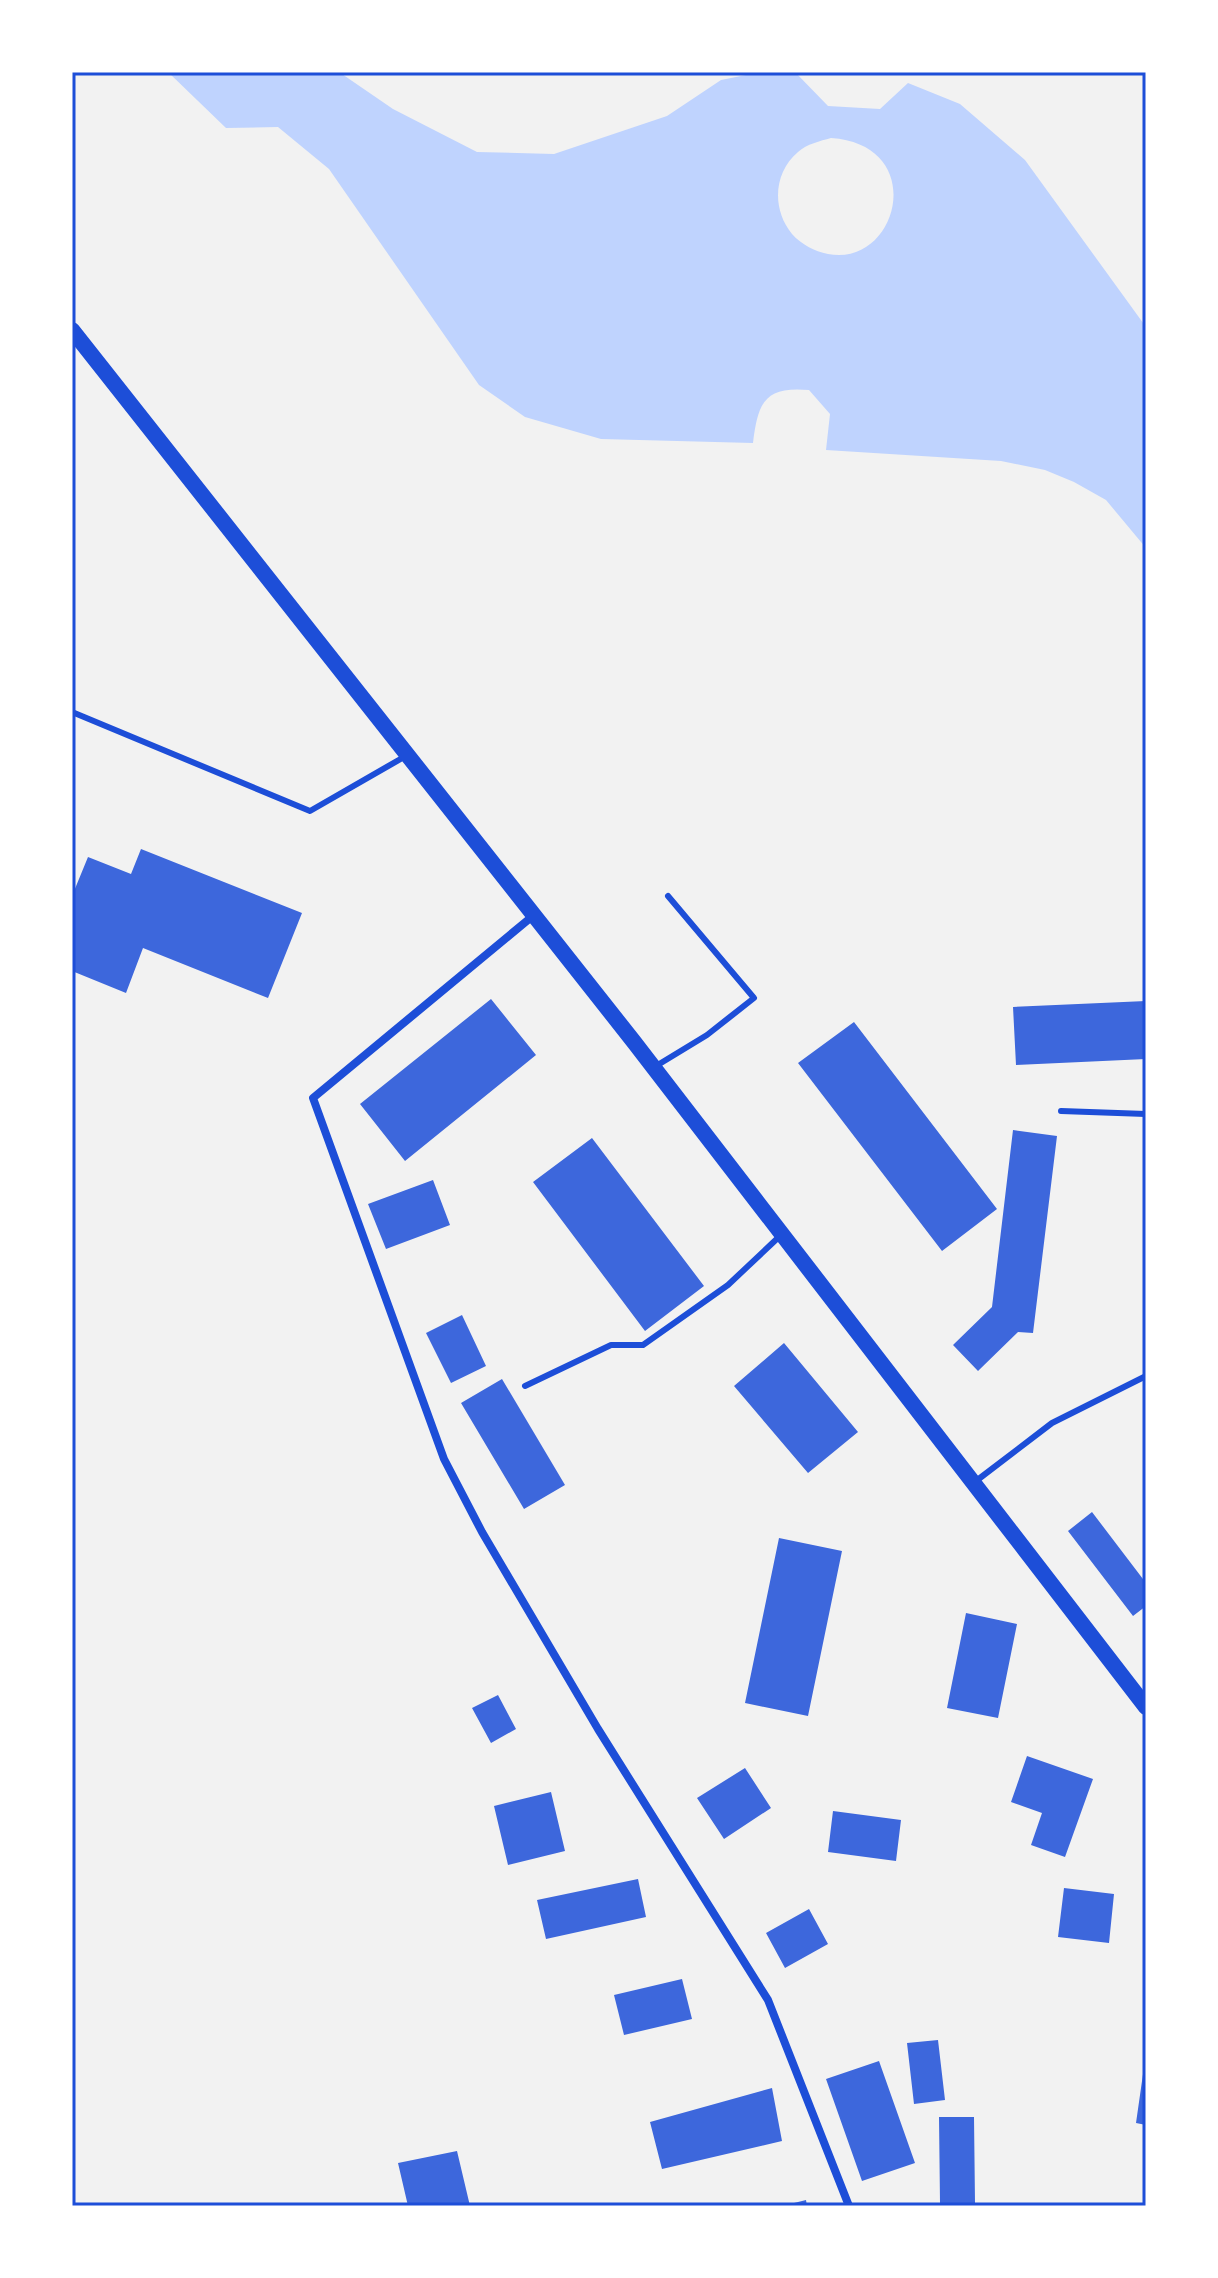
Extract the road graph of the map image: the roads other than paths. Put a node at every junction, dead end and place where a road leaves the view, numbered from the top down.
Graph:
1 (72, 330) edge
2 (72, 712) edge
3 (407, 755) junction
4 (668, 896) dead end
5 (534, 915) junction
6 (653, 1068) junction
7 (1061, 1111) dead end
8 (1146, 1114) edge
9 (781, 1235) junction
10 (1146, 1376) edge
11 (525, 1386) dead end
12 (973, 1483) junction
13 (1146, 1707) edge
14 (849, 2206) edge

1 - 3 main road
2 - 3 lane
3 - 5 main road
4 - 6 lane
5 - 6 main road
5 - 14 street
6 - 9 main road
7 - 8 lane
9 - 11 lane
9 - 12 main road
10 - 12 lane
12 - 13 main road

